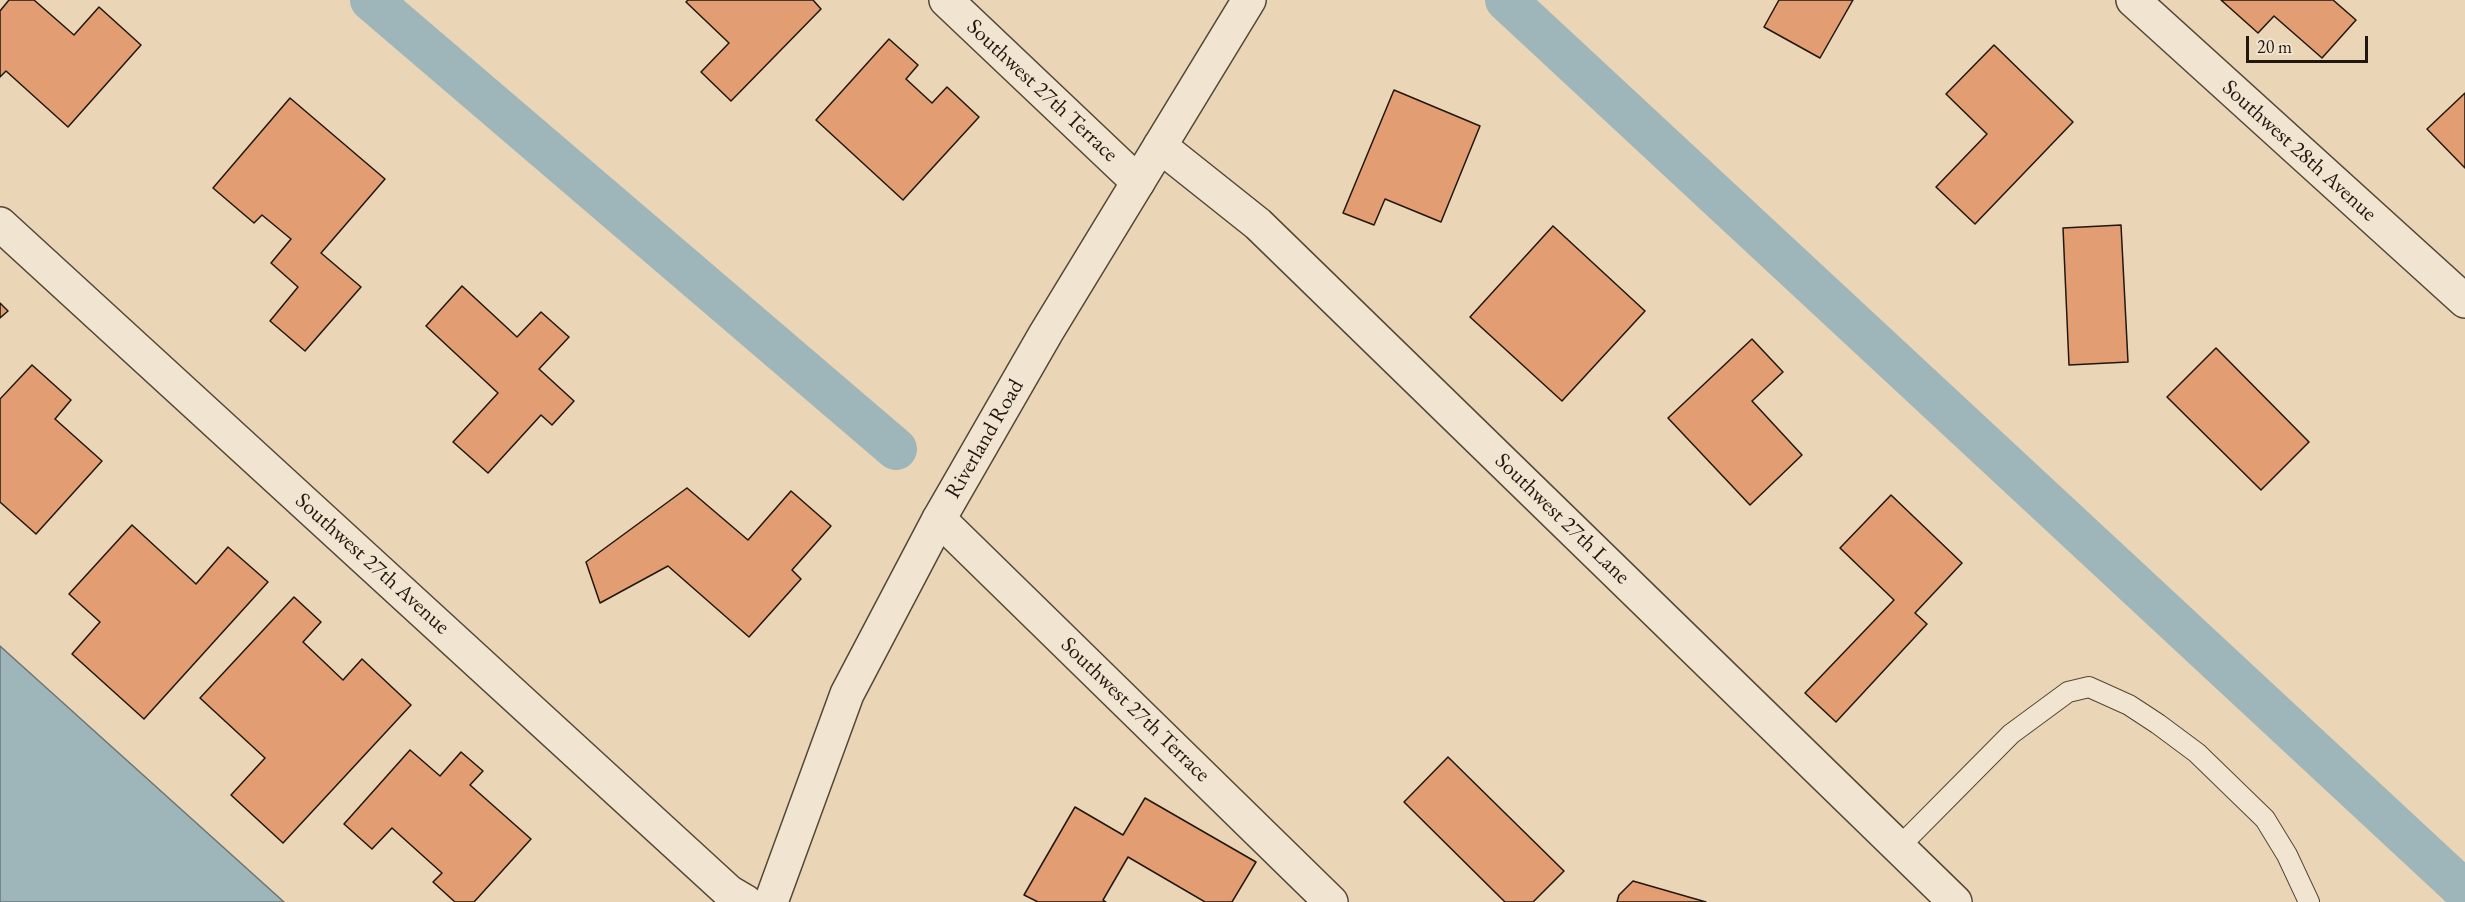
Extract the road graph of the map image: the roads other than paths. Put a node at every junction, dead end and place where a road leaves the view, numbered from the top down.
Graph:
1 (946, 0) edge
2 (1249, 0) edge
3 (2133, 0) edge
4 (1160, 146) junction
5 (1138, 182) junction
6 (0, 224) edge
7 (2465, 302) edge
8 (939, 519) junction
9 (1899, 847) junction
10 (746, 902) edge
11 (771, 902) edge
12 (1331, 902) edge
13 (1955, 902) edge
14 (2309, 902) edge

1 - 5 street, Southwest 27th Terrace
2 - 4 street, Riverland Road
3 - 7 street, Southwest 28th Avenue
4 - 5 street, Riverland Road
4 - 9 street, Southwest 27th Lane
5 - 8 street, Riverland Road
6 - 10 street, Southwest 27th Avenue
8 - 11 street, Riverland Road
8 - 12 street, Southwest 27th Terrace
9 - 13 street, Southwest 27th Lane
9 - 14 lane

